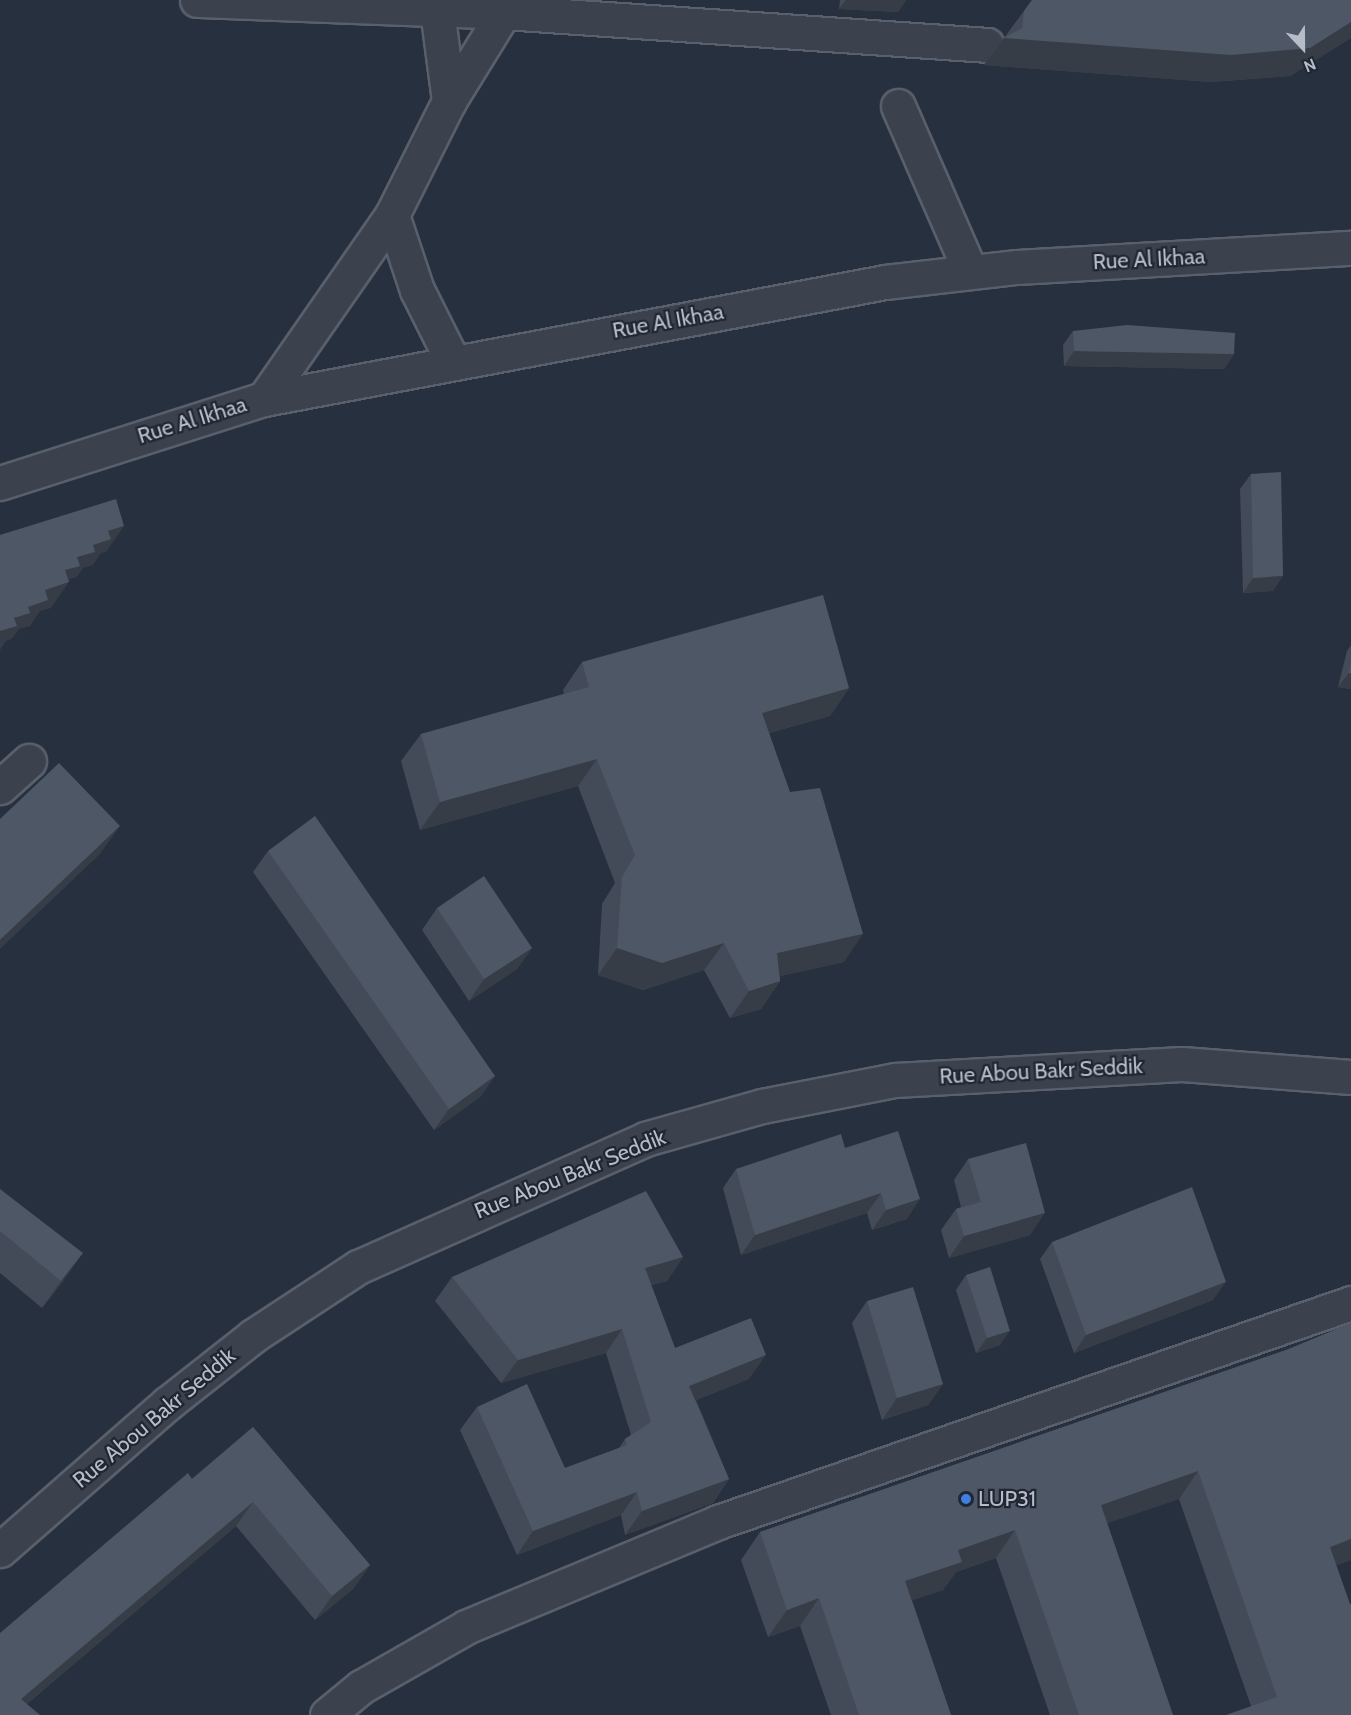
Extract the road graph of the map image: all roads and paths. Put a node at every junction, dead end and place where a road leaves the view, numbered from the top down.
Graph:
1 (197, 0) edge
2 (437, 9) junction
3 (504, 12) junction
4 (987, 45) dead end
5 (449, 101) junction
6 (898, 106) dead end
7 (392, 215) junction
8 (1351, 248) edge
9 (970, 271) junction
10 (452, 360) junction
11 (264, 399) junction
12 (0, 483) edge
13 (29, 760) dead end
14 (0, 787) edge
15 (1351, 1077) edge
16 (1351, 1303) edge
17 (0, 1550) edge
18 (327, 1715) edge

1 - 2 street
2 - 3 street
2 - 5 street
3 - 4 street
3 - 5 street
5 - 7 street
6 - 9 street
7 - 10 street
7 - 11 street
8 - 9 street, Rue Al Ikhaa
9 - 10 street, Rue Al Ikhaa
10 - 11 street, Rue Al Ikhaa
11 - 12 street, Rue Al Ikhaa
13 - 14 street
15 - 17 street, Rue Abou Bakr Seddik
16 - 18 street

